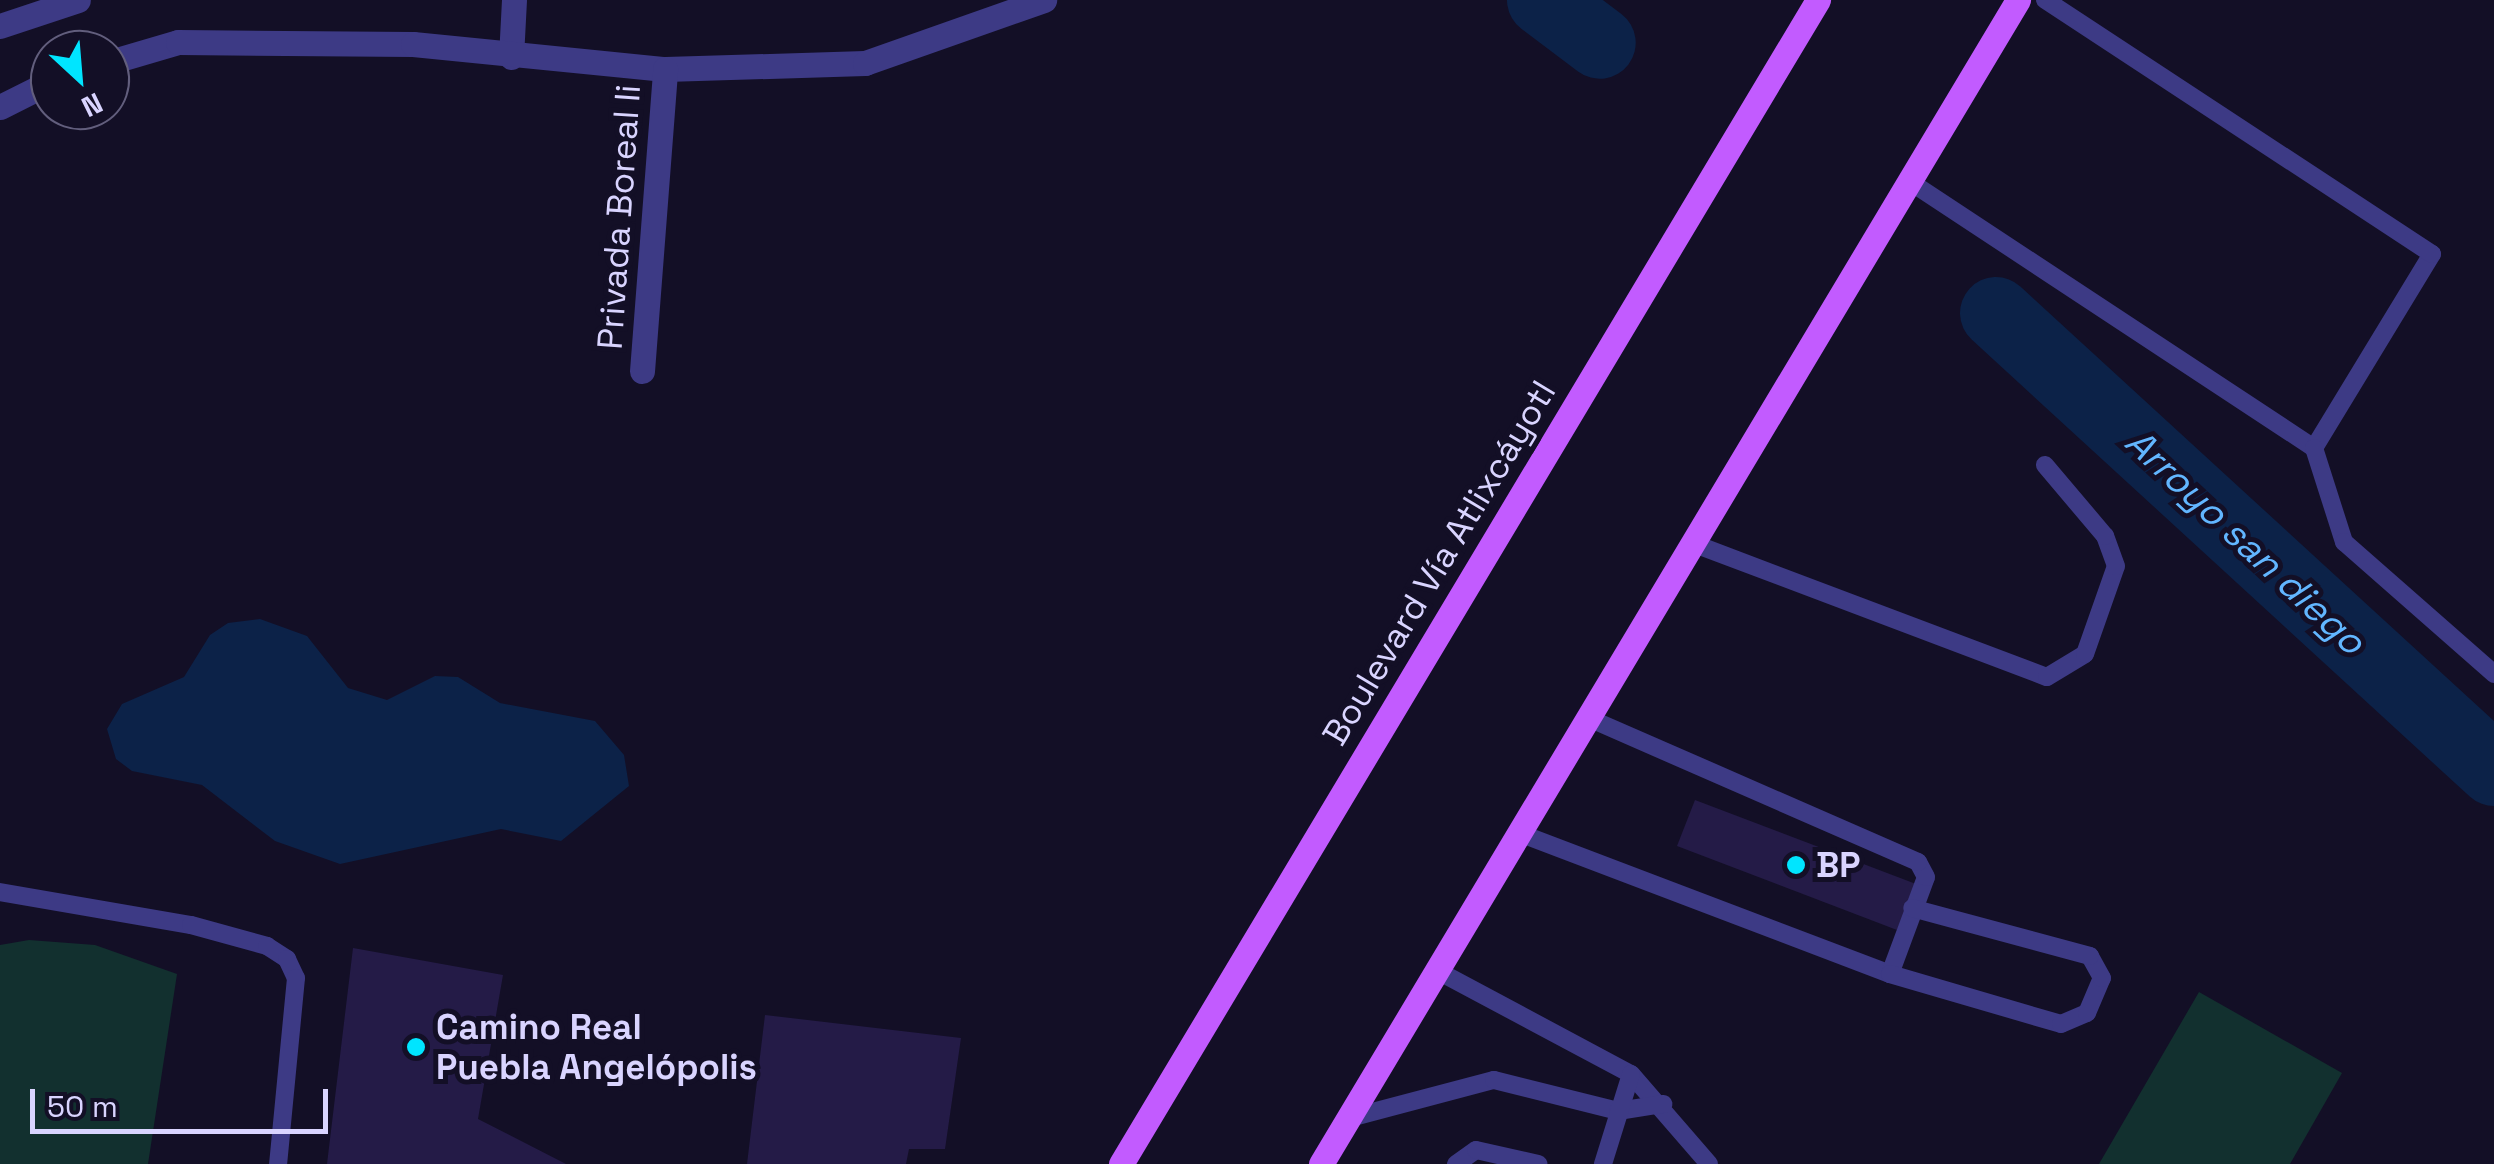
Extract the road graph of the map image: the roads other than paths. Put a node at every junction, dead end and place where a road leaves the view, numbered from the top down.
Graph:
1 (78, 0) edge
2 (514, 0) edge
3 (1044, 0) edge
4 (1818, 0) edge
5 (2018, 0) edge
6 (2044, 0) edge
7 (0, 26) edge
8 (130, 56) edge
9 (511, 58) junction
10 (665, 69) junction
11 (30, 92) edge
12 (0, 108) edge
13 (1909, 181) junction
14 (642, 371) dead end
15 (2314, 448) junction
16 (2045, 465) dead end
17 (1692, 543) junction
18 (2494, 674) edge
19 (1588, 718) junction
20 (1519, 832) junction
21 (0, 892) edge
22 (1912, 908) junction
23 (1436, 970) junction
24 (1890, 974) junction
25 (1631, 1074) junction
26 (1663, 1104) junction
27 (1618, 1111) junction
28 (1346, 1120) junction
29 (278, 1164) edge
30 (1121, 1164) edge
31 (1322, 1164) edge
32 (1456, 1164) edge
33 (1538, 1164) edge
34 (1602, 1164) edge
35 (1709, 1164) edge

1 - 7 street
2 - 9 street
3 - 10 street
4 - 30 main road, Boulevard Vía Atlixcáyotl
5 - 13 main road
6 - 15 lane
8 - 9 street
9 - 10 street
10 - 14 street, Privada Boreal Ii
11 - 12 street
13 - 15 lane
13 - 17 main road
15 - 18 lane
16 - 17 lane
17 - 19 main road
19 - 20 main road
19 - 22 lane
20 - 23 main road
20 - 24 lane
21 - 29 lane
22 - 24 lane
22 - 24 lane
23 - 25 lane
23 - 28 main road
25 - 26 lane
25 - 27 lane
26 - 27 lane
26 - 35 lane
27 - 28 lane
27 - 34 lane
28 - 31 main road
32 - 33 lane

